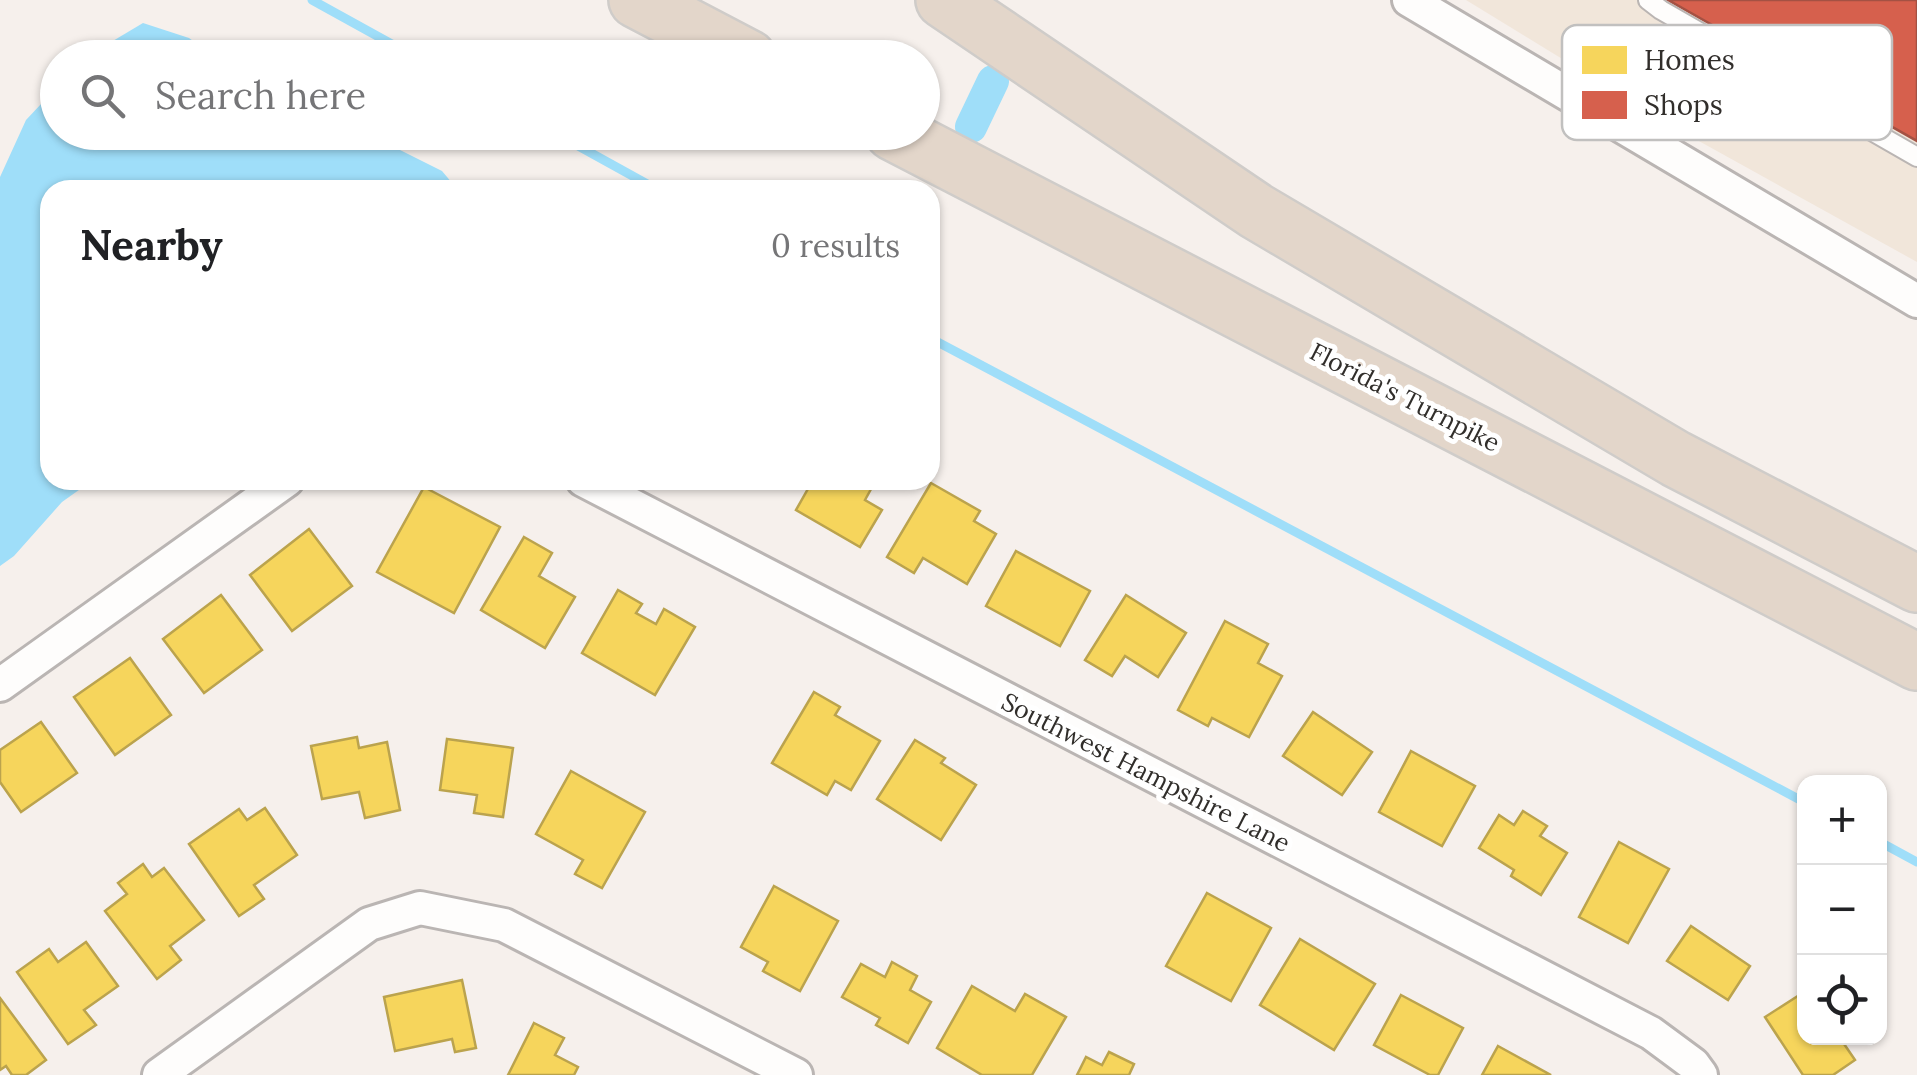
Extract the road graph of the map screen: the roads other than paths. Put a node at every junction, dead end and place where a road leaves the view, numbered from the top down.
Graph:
1 (637, 0) edge
2 (944, 0) edge
3 (1409, 0) edge
4 (1648, 0) edge
5 (1687, 25) edge
6 (714, 40) edge
7 (1562, 91) edge
8 (1645, 140) edge
9 (1889, 140) edge
10 (928, 150) edge
11 (1917, 156) edge
12 (1917, 301) edge
13 (273, 490) edge
14 (603, 490) edge
15 (1917, 584) edge
16 (1917, 662) edge
17 (0, 685) edge
18 (159, 1075) edge
19 (796, 1075) edge
20 (1701, 1075) edge

1 - 6 highway
2 - 15 highway
3 - 7 street
4 - 5 lane
8 - 12 street
9 - 11 lane
10 - 16 highway, Florida's Turnpike
13 - 17 street
14 - 20 street, Southwest Hampshire Lane
18 - 19 street

